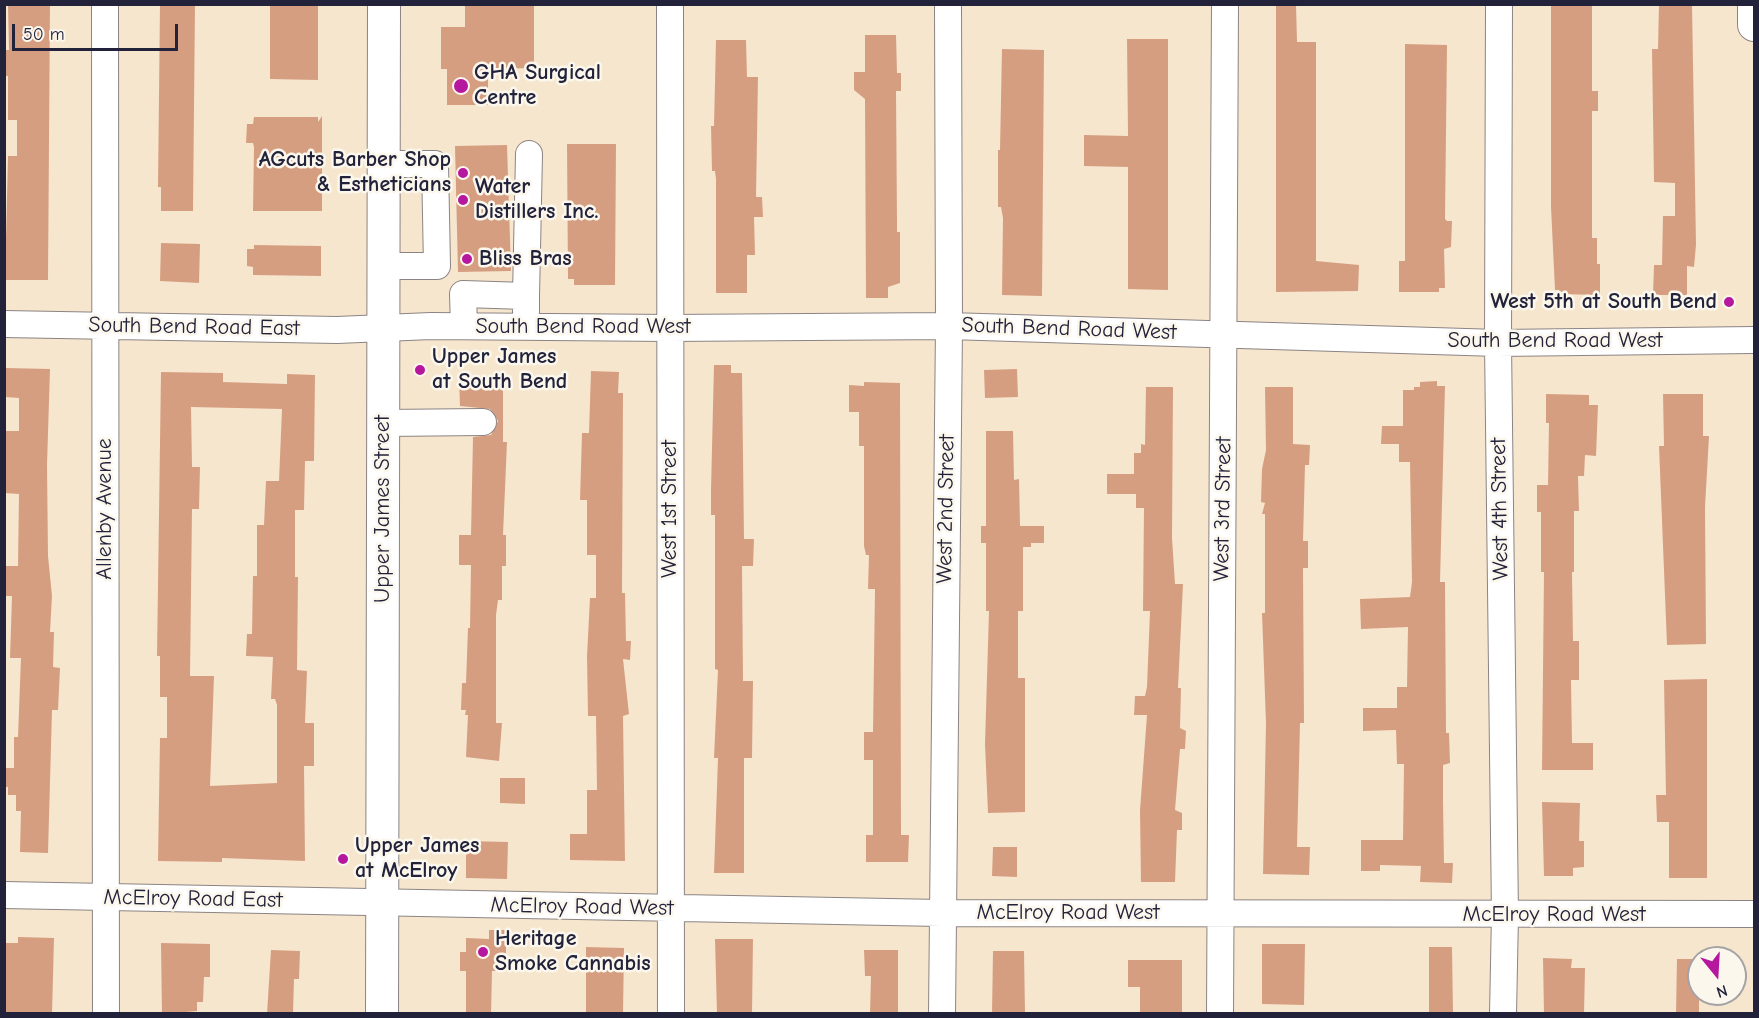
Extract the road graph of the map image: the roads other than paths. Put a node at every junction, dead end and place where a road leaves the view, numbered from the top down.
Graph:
1 (105, 4) edge
2 (384, 4) edge
3 (670, 4) edge
4 (948, 4) edge
5 (1225, 4) edge
6 (1499, 4) edge
7 (1754, 4) edge
8 (1755, 24) edge
9 (529, 154) dead end
10 (384, 164) junction
11 (384, 266) junction
12 (437, 266) junction
13 (463, 294) junction
14 (526, 296) junction
15 (4, 324) edge
16 (106, 326) junction
17 (464, 326) junction
18 (949, 326) junction
19 (526, 327) junction
20 (669, 328) junction
21 (383, 329) junction
22 (1225, 334) junction
23 (1755, 340) edge
24 (1498, 343) junction
25 (483, 422) dead end
26 (383, 423) junction
27 (4, 895) edge
28 (104, 897) junction
29 (382, 904) junction
30 (672, 908) junction
31 (941, 913) junction
32 (1219, 914) junction
33 (1755, 914) edge
34 (1505, 915) junction
35 (106, 1014) edge
36 (382, 1014) edge
37 (671, 1014) edge
38 (942, 1014) edge
39 (1220, 1014) edge
40 (1503, 1014) edge

1 - 16 street, Allenby Avenue
2 - 10 main road, Upper James Street
3 - 20 street, West 1st Street
4 - 18 street, West 2nd Street
5 - 22 street, West 3rd Street
6 - 24 street, West 4th Street
7 - 8 main road
9 - 14 street
10 - 11 main road, Upper James Street
10 - 12 street
11 - 12 street
11 - 21 main road, Upper James Street
12 - 13 street
13 - 14 street
13 - 17 street
14 - 19 street
15 - 16 street, South Bend Road East
16 - 21 street, South Bend Road East
16 - 28 street, Allenby Avenue
17 - 19 street, South Bend Road West
17 - 21 street, South Bend Road West
18 - 20 street, South Bend Road West
18 - 22 street, South Bend Road West
18 - 31 street, West 2nd Street
19 - 20 street, South Bend Road West
20 - 30 street, West 1st Street
21 - 26 main road, Upper James Street
22 - 24 street, South Bend Road West
22 - 32 street, West 3rd Street
23 - 24 street, South Bend Road West
24 - 34 street, West 4th Street
25 - 26 street
26 - 29 main road, Upper James Street
27 - 28 street, McElroy Road East
28 - 29 street, McElroy Road East
28 - 35 street, Allenby Avenue
29 - 30 street, McElroy Road West
29 - 36 main road, Upper James Street
30 - 31 street, McElroy Road West
30 - 37 street, West 1st Street
31 - 32 street, McElroy Road West
31 - 38 street, West 2nd Street
32 - 34 street, McElroy Road West
32 - 39 street, West 3rd Street
33 - 34 street, McElroy Road West
34 - 40 street, West 4th Street

